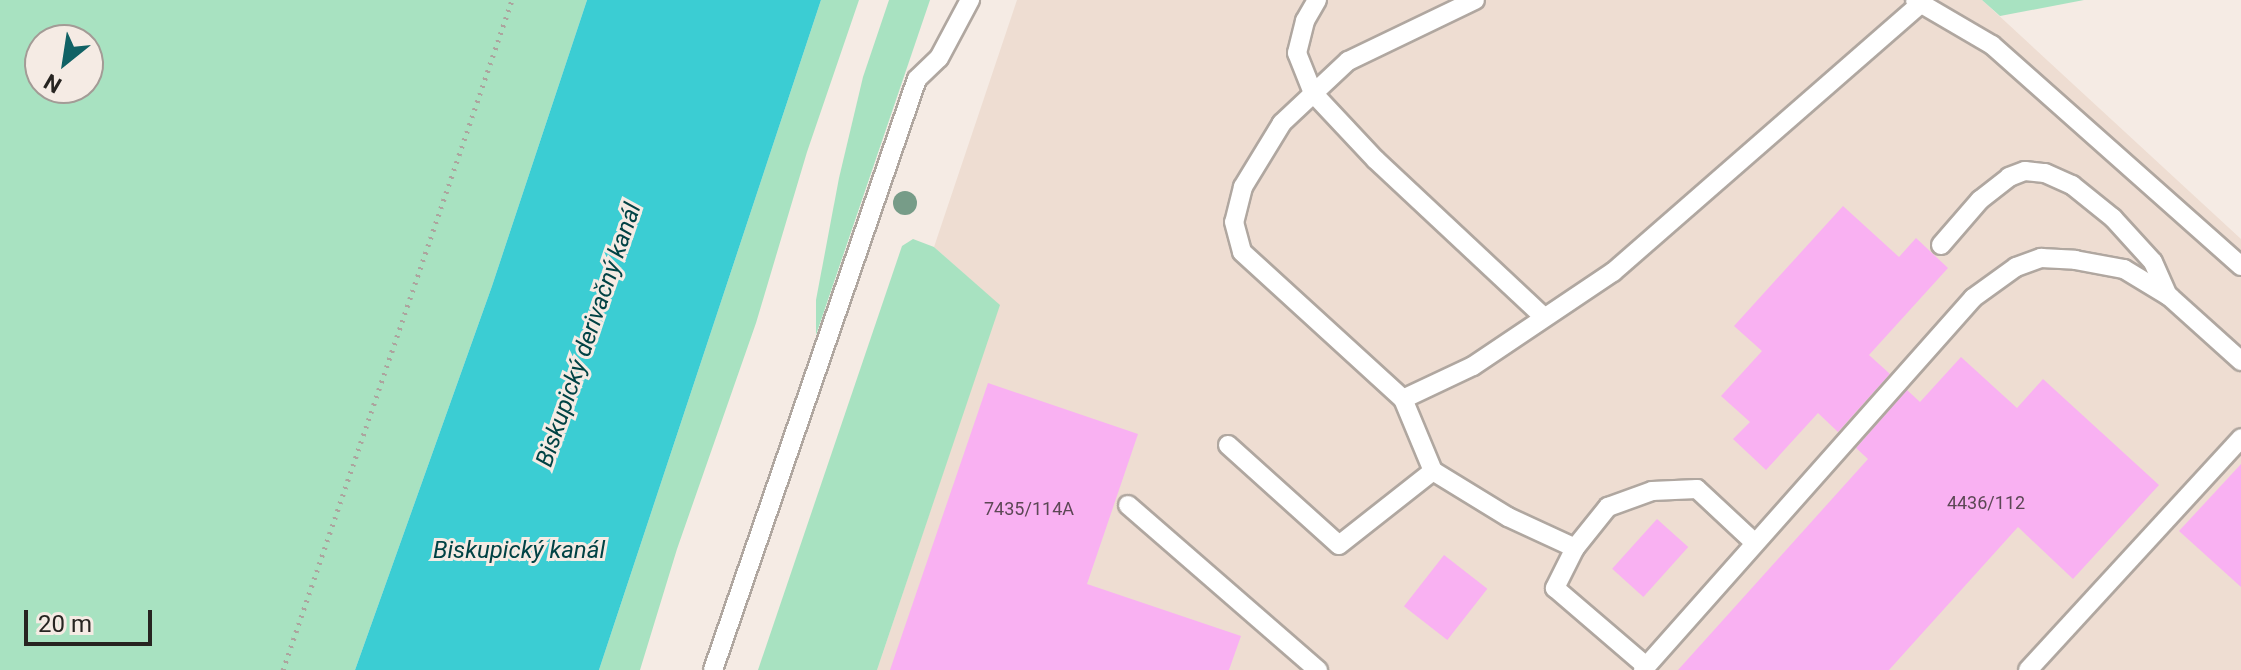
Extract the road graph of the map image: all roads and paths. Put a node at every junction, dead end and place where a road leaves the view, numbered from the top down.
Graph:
1 (512, 0) edge
2 (970, 0) edge
3 (1317, 0) edge
4 (1475, 0) edge
5 (1917, 2) edge
6 (1313, 93) junction
7 (1941, 245) dead end
8 (2241, 266) edge
9 (2168, 296) junction
10 (1544, 317) junction
11 (2241, 361) edge
12 (1403, 399) junction
13 (2241, 438) edge
14 (1228, 445) dead end
15 (1433, 471) junction
16 (1128, 505) dead end
17 (1755, 543) junction
18 (1575, 548) junction
19 (1644, 668) edge
20 (283, 670) edge
21 (713, 670) edge
22 (1318, 670) edge
23 (2028, 670) edge

1 - 20 path
2 - 21 lane
3 - 6 lane
4 - 6 lane
5 - 8 lane
5 - 10 lane
6 - 10 lane
6 - 12 lane
7 - 9 lane
9 - 11 lane
9 - 17 lane
10 - 12 lane
12 - 15 lane
13 - 23 lane
14 - 15 lane
15 - 18 lane
16 - 22 lane
17 - 18 lane
17 - 19 lane
18 - 19 lane

